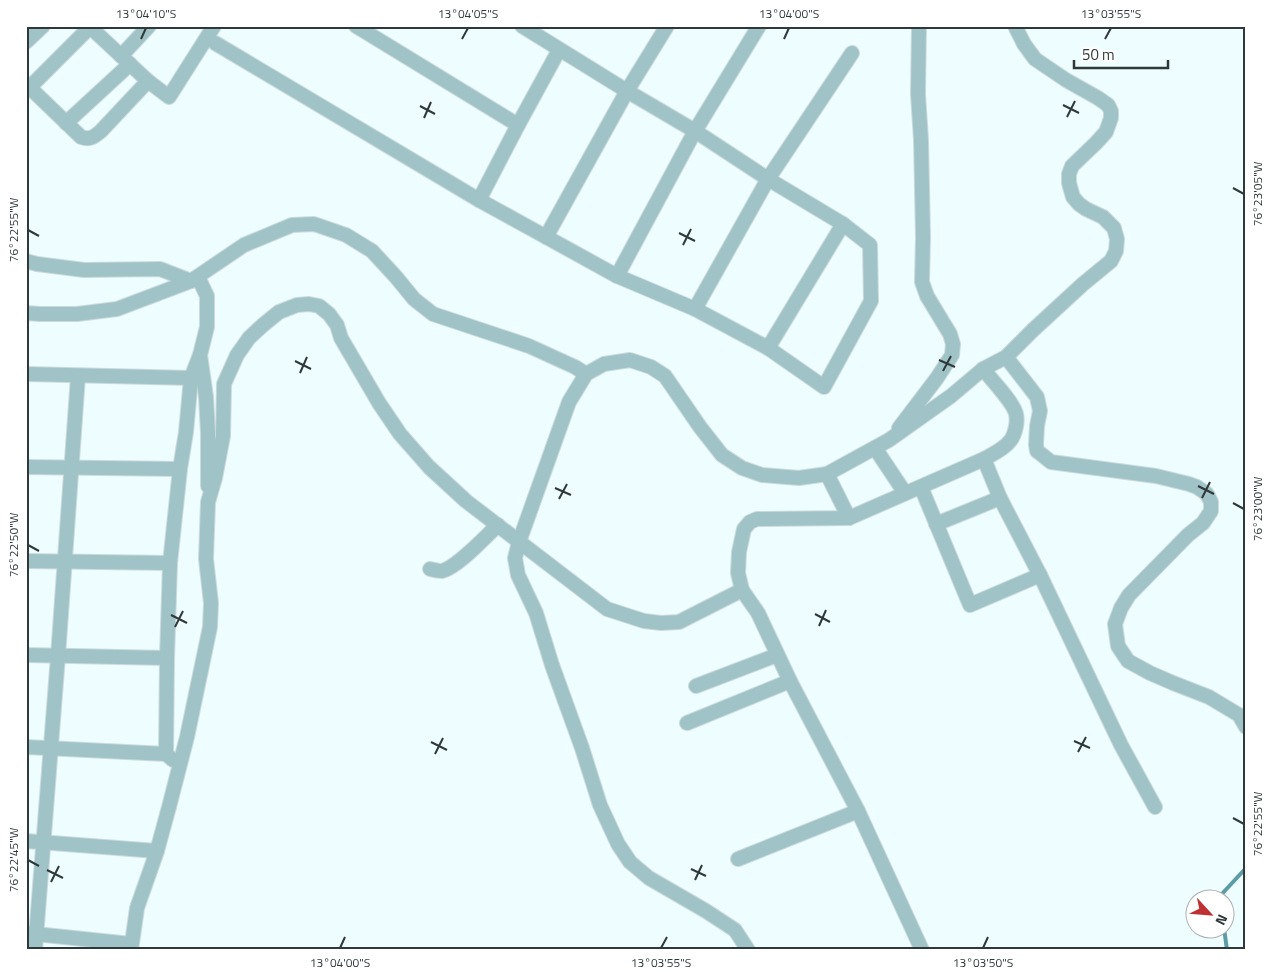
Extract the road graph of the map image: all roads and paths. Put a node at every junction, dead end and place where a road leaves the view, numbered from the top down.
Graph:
1 (42, 26) edge
2 (148, 26) edge
3 (214, 26) edge
4 (356, 26) edge
5 (522, 26) edge
6 (667, 26) edge
7 (759, 26) edge
8 (919, 26) edge
9 (1016, 26) edge
10 (89, 27) edge
11 (26, 42) edge
12 (216, 43) dead end
13 (559, 50) junction
14 (852, 54) dead end
15 (126, 60) junction
16 (148, 80) junction
17 (28, 86) edge
18 (627, 91) junction
19 (66, 123) junction
20 (518, 125) junction
21 (695, 131) junction
22 (768, 179) junction
23 (479, 200) junction
24 (844, 224) junction
25 (546, 237) junction
26 (26, 261) edge
27 (617, 276) junction
28 (194, 279) junction
29 (695, 310) junction
30 (26, 313) edge
31 (768, 348) junction
32 (200, 355) junction
33 (1006, 357) junction
34 (983, 369) junction
35 (26, 374) edge
36 (586, 374) junction
37 (78, 376) junction
38 (191, 378) junction
39 (937, 378) junction
40 (951, 396) junction
41 (889, 440) junction
42 (875, 448) junction
43 (984, 459) junction
44 (26, 467) edge
45 (72, 468) junction
46 (180, 469) junction
47 (828, 474) junction
48 (921, 488) junction
49 (906, 493) junction
50 (1000, 498) junction
51 (208, 502) junction
52 (849, 518) junction
53 (936, 524) junction
54 (498, 525) junction
55 (519, 542) junction
56 (26, 561) edge
57 (65, 562) junction
58 (170, 562) junction
59 (430, 569) dead end
60 (1040, 575) junction
61 (742, 590) junction
62 (26, 655) edge
63 (777, 655) junction
64 (58, 656) junction
65 (168, 658) junction
66 (790, 682) junction
67 (696, 686) dead end
68 (687, 723) dead end
69 (1246, 726) edge
70 (26, 747) edge
71 (51, 749) junction
72 (166, 754) junction
73 (179, 765) junction
74 (1155, 807) dead end
75 (858, 811) junction
76 (26, 840) edge
77 (44, 842) junction
78 (157, 851) junction
79 (738, 859) dead end
80 (32, 934) edge
81 (131, 947) edge
82 (35, 950) edge
83 (748, 950) edge
84 (922, 950) edge

1 - 11 street
2 - 15 street
3 - 16 street
4 - 20 street
5 - 13 street
6 - 18 street
7 - 21 street
8 - 39 street
9 - 33 street
10 - 15 street
10 - 17 street
12 - 23 street
13 - 18 street
13 - 20 street
14 - 22 street
15 - 16 street
15 - 19 street
16 - 19 street
17 - 19 street
18 - 21 street
18 - 25 street
20 - 23 street
21 - 22 street
21 - 27 street
22 - 24 street
22 - 29 street
23 - 25 street
24 - 31 street
24 - 31 street
25 - 27 street
26 - 28 street
27 - 29 street
28 - 30 street
28 - 32 street
28 - 36 street
29 - 31 street
32 - 38 street
32 - 51 street
33 - 34 street
33 - 69 street
34 - 40 street
34 - 43 street
35 - 37 street
36 - 47 street
36 - 55 street
37 - 38 street
37 - 45 street
38 - 46 street
39 - 40 street
39 - 41 street
40 - 41 street
41 - 42 street
42 - 47 street
42 - 49 street
43 - 48 street
43 - 50 street
44 - 45 street
45 - 46 street
45 - 57 street
46 - 58 street
47 - 52 street
48 - 49 street
48 - 53 street
49 - 52 street
50 - 53 street
50 - 60 street
51 - 54 street
51 - 73 street
52 - 61 street
53 - 60 street
54 - 55 street
54 - 59 street
55 - 61 street
55 - 83 street
56 - 57 street
57 - 58 street
57 - 64 street
58 - 65 street
60 - 74 street
61 - 63 street
62 - 64 street
63 - 66 street
63 - 67 street
64 - 65 street
64 - 71 street
65 - 72 street
66 - 68 street
66 - 75 street
70 - 71 street
71 - 72 street
71 - 77 street
72 - 73 street
73 - 78 street
75 - 79 street
75 - 84 street
76 - 77 street
77 - 78 street
77 - 80 street
78 - 81 street
80 - 81 street
80 - 82 street

